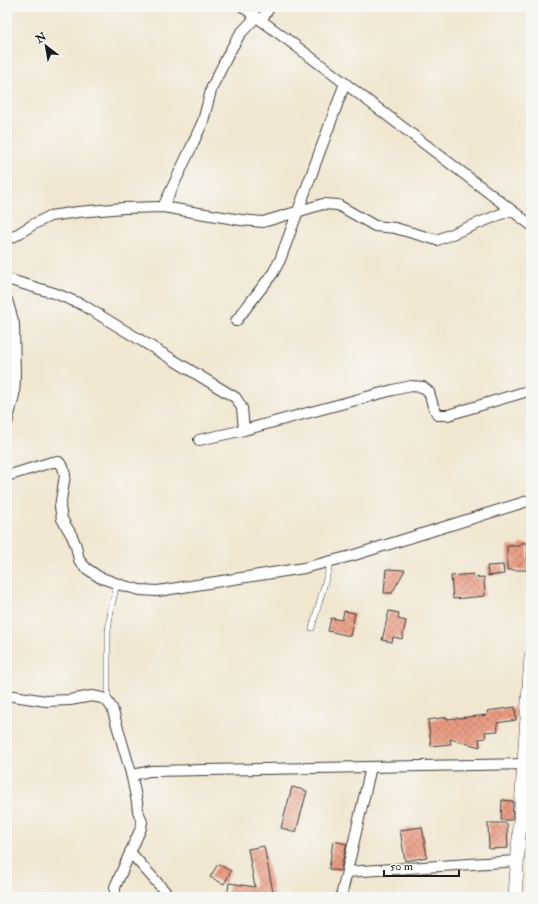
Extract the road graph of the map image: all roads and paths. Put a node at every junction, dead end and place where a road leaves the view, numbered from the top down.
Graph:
1 (243, 7) edge
2 (270, 7) edge
3 (258, 18) junction
4 (345, 83) junction
5 (163, 207) junction
6 (511, 210) junction
7 (297, 212) junction
8 (531, 225) edge
9 (7, 238) edge
10 (7, 279) edge
11 (7, 300) edge
12 (236, 322) dead end
13 (531, 390) edge
14 (7, 423) edge
15 (244, 430) junction
16 (199, 440) dead end
17 (7, 476) edge
18 (531, 500) edge
19 (331, 561) junction
20 (117, 584) junction
21 (312, 628) dead end
22 (531, 657) edge
23 (7, 695) edge
24 (108, 702) junction
25 (524, 764) junction
26 (371, 767) junction
27 (131, 773) junction
28 (130, 852) junction
29 (517, 861) junction
30 (346, 872) junction
31 (117, 897) edge
32 (170, 897) edge
33 (341, 897) edge
34 (515, 897) edge

1 - 3 street
2 - 3 street
3 - 4 street
3 - 5 street
4 - 6 street
4 - 7 street
5 - 7 street
5 - 9 street
6 - 7 street
6 - 8 street
7 - 12 street
10 - 15 street
11 - 14 street
13 - 15 street
15 - 16 street
17 - 20 street
18 - 19 street
19 - 20 street
19 - 21 lane
20 - 24 lane
22 - 25 street
23 - 24 street
24 - 27 street
25 - 26 street
25 - 29 street
26 - 27 street
26 - 30 street
27 - 28 street
28 - 31 street
28 - 32 street
29 - 30 street
29 - 34 street
30 - 33 street

